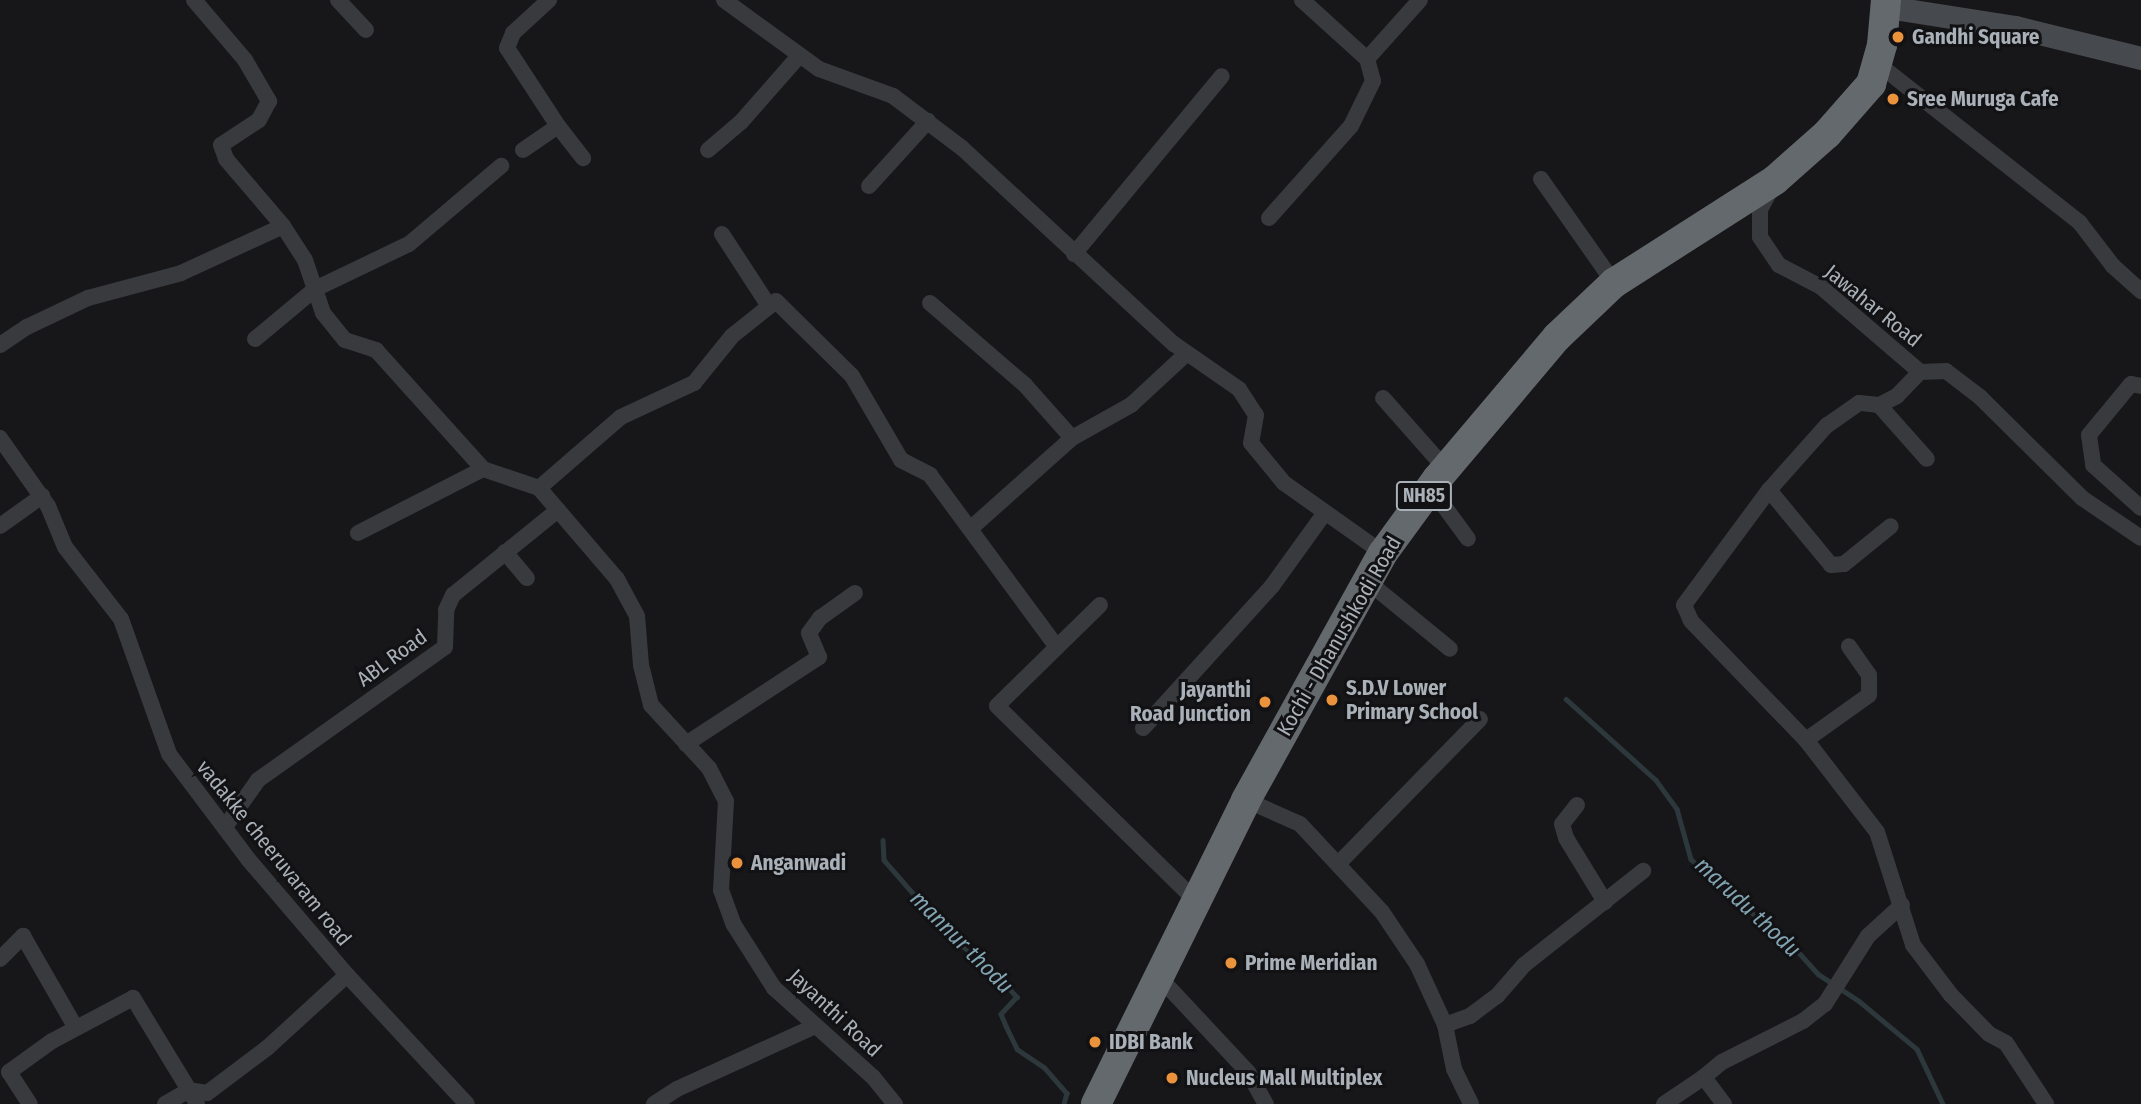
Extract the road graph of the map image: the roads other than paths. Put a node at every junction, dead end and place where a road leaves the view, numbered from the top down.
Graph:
1 (194, 0) edge
2 (338, 0) edge
3 (549, 0) edge
4 (1302, 0) edge
5 (1420, 0) edge
6 (728, 1) edge
7 (1887, 4) edge
8 (366, 30) dead end
9 (799, 56) junction
10 (1367, 58) junction
11 (2141, 58) edge
12 (1877, 63) junction
13 (1222, 76) dead end
14 (928, 121) junction
15 (558, 126) junction
16 (523, 150) dead end
17 (708, 150) dead end
18 (583, 158) dead end
19 (501, 166) dead end
20 (1541, 180) dead end
21 (1775, 180) junction
22 (869, 186) dead end
23 (1269, 218) dead end
24 (283, 226) junction
25 (722, 234) dead end
26 (1074, 254) junction
27 (1614, 283) junction
28 (2137, 283) edge
29 (315, 289) junction
30 (930, 303) dead end
31 (769, 306) junction
32 (255, 339) dead end
33 (0, 345) edge
34 (1187, 353) junction
35 (1920, 372) junction
36 (2141, 386) edge
37 (1383, 398) dead end
38 (1879, 405) junction
39 (0, 438) edge
40 (1072, 438) junction
41 (1927, 459) dead end
42 (483, 469) junction
43 (1438, 478) junction
44 (538, 488) junction
45 (1769, 490) junction
46 (42, 496) junction
47 (2141, 508) edge
48 (558, 510) junction
49 (1324, 514) junction
50 (0, 526) edge
51 (1891, 526) dead end
52 (970, 529) junction
53 (358, 533) dead end
54 (2141, 538) edge
55 (1468, 539) dead end
56 (505, 552) junction
57 (1383, 553) junction
58 (527, 578) dead end
59 (1367, 581) junction
60 (855, 593) dead end
61 (1100, 604) dead end
62 (1849, 646) dead end
63 (1057, 647) junction
64 (1450, 649) dead end
65 (1480, 719) dead end
66 (1143, 728) dead end
67 (1806, 740) junction
68 (686, 744) junction
69 (1246, 800) junction
70 (1577, 805) dead end
71 (225, 827) junction
72 (1340, 862) junction
73 (1643, 871) dead end
74 (1196, 901) junction
75 (1605, 902) junction
76 (1902, 905) junction
77 (0, 959) edge
78 (347, 975) junction
79 (1159, 977) junction
80 (1445, 1025) junction
81 (815, 1026) junction
82 (76, 1028) junction
83 (1704, 1077) junction
84 (193, 1097) edge
85 (30, 1104) edge
86 (165, 1104) edge
87 (467, 1104) edge
88 (654, 1104) edge
89 (895, 1104) edge
90 (1096, 1104) edge
91 (1266, 1104) edge
92 (1471, 1104) edge
93 (1664, 1104) edge
94 (1724, 1104) edge
95 (2046, 1104) edge

1 - 24 street
2 - 8 street
3 - 15 street
4 - 10 street
5 - 10 street
6 - 9 street
7 - 11 main road
7 - 12 highway, Kochi - Dhanushkodi Road / NH85
9 - 14 street
9 - 17 street
10 - 23 street
12 - 21 highway, Kochi - Dhanushkodi Road / NH85
12 - 28 street
13 - 26 street
14 - 22 street
14 - 26 street
15 - 16 street
15 - 18 street
19 - 29 street
20 - 27 street
21 - 27 highway, Kochi - Dhanushkodi Road / NH85
21 - 35 street, Jawahar Road
24 - 29 street
24 - 33 street
25 - 31 street
26 - 34 street
27 - 43 highway, Kochi - Dhanushkodi Road / NH85
29 - 32 street
29 - 42 street
30 - 40 street
31 - 44 street
31 - 52 street
34 - 40 street
34 - 49 street
35 - 38 street
35 - 54 street, Jawahar Road
36 - 47 street
37 - 43 street
38 - 41 street
38 - 45 street
39 - 46 street, vadakke cheeruvaram road
40 - 52 street
42 - 44 street
42 - 53 street
43 - 55 street
43 - 57 highway, Kochi - Dhanushkodi Road / NH85
44 - 48 street, Jayanthi Road
45 - 51 street
45 - 67 street
46 - 50 street
46 - 71 street, vadakke cheeruvaram road
48 - 56 street, ABL Road
48 - 68 street, Jayanthi Road
49 - 57 street
49 - 66 street
52 - 63 street
56 - 58 street
56 - 71 street, ABL Road
57 - 59 highway, Kochi - Dhanushkodi Road / NH85
59 - 64 street
59 - 69 highway, Kochi - Dhanushkodi Road / NH85
60 - 68 street
61 - 63 street
62 - 67 street
63 - 74 street
65 - 72 street
67 - 76 street
68 - 81 street, Jayanthi Road
69 - 72 street
69 - 74 highway, Kochi - Dhanushkodi Road / NH85
70 - 75 street
71 - 78 street, vadakke cheeruvaram road
72 - 80 street
73 - 75 street
74 - 79 highway, Kochi - Dhanushkodi Road / NH85
75 - 80 street
76 - 83 street
76 - 95 street
77 - 82 street
78 - 84 street, vadakke cheeruvaram road
78 - 87 street
79 - 90 highway, Kochi - Dhanushkodi Road / NH85
79 - 91 street
80 - 92 street
81 - 88 street
81 - 89 street, Jayanthi Road
82 - 84 street
82 - 85 street
83 - 93 street
83 - 94 street
84 - 86 street, vadakke cheeruvaram road

